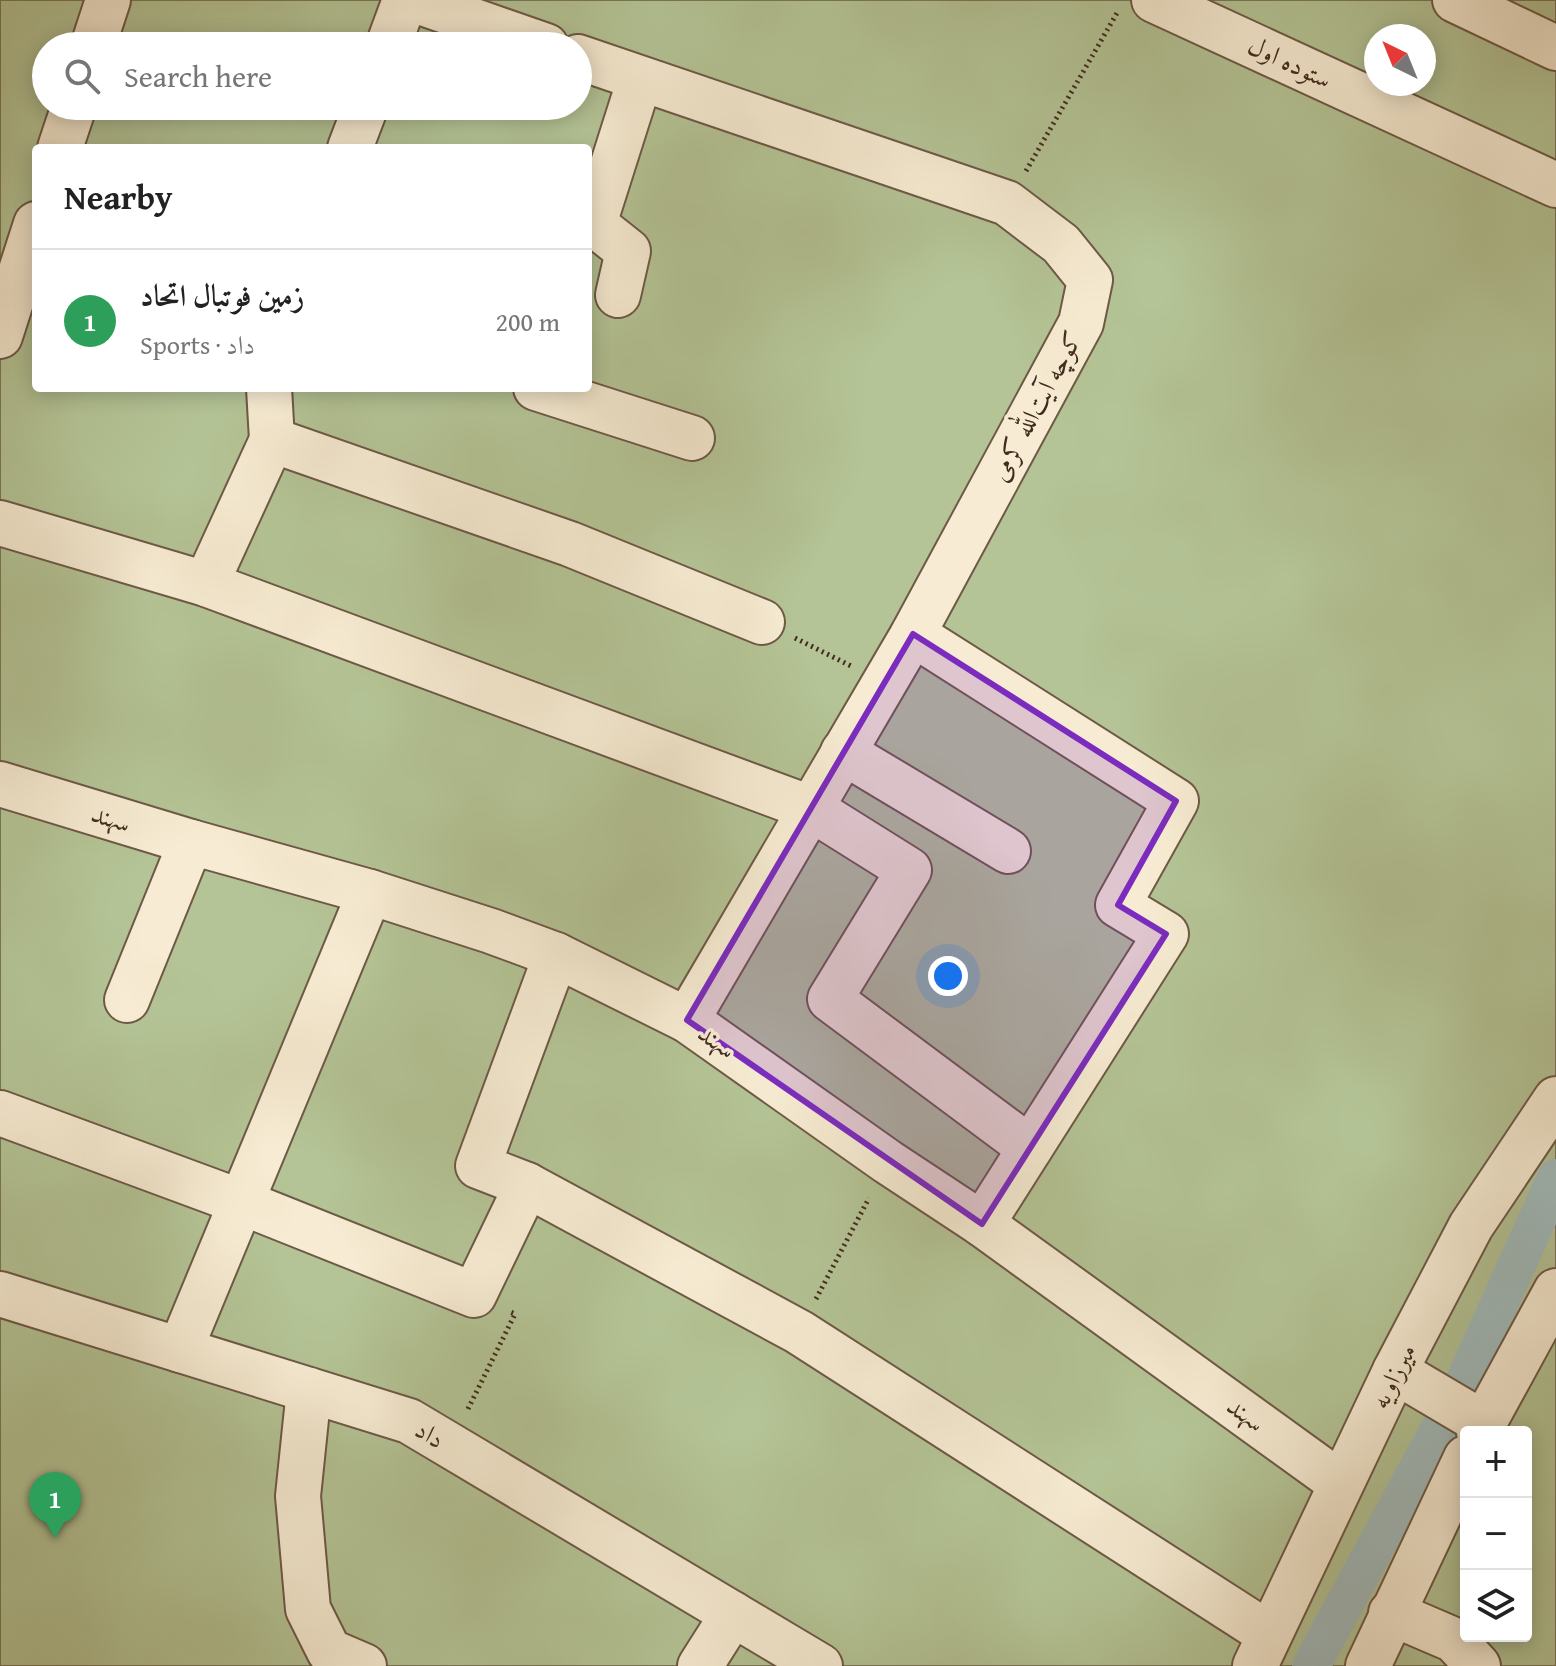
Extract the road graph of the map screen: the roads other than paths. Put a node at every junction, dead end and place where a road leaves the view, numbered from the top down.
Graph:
1 (108, 0) edge
2 (405, 0) edge
3 (414, 0) edge
4 (1455, 0) edge
5 (1174, 4) edge
6 (98, 32) edge
7 (393, 32) edge
8 (506, 32) edge
9 (1556, 48) edge
10 (592, 62) edge
11 (640, 79) junction
12 (69, 120) edge
13 (361, 120) edge
14 (61, 144) edge
15 (352, 144) edge
16 (1556, 185) edge
17 (592, 221) edge
18 (592, 225) edge
19 (32, 236) edge
20 (618, 295) dead end
21 (0, 336) edge
22 (269, 392) edge
23 (548, 392) edge
24 (692, 438) dead end
25 (272, 440) junction
26 (0, 523) edge
27 (206, 584) junction
28 (762, 622) road end
29 (913, 634) junction
30 (843, 752) junction
31 (0, 784) edge
32 (810, 808) junction
33 (950, 816) junction
34 (191, 842) junction
35 (1008, 851) dead end
36 (909, 870) junction
37 (370, 892) junction
38 (556, 955) junction
39 (127, 1000) dead end
40 (687, 1020) junction
41 (1556, 1099) edge
42 (0, 1113) edge
43 (1030, 1148) junction
44 (527, 1185) junction
45 (241, 1202) junction
46 (982, 1224) junction
47 (1556, 1291) edge
48 (0, 1294) edge
49 (180, 1350) junction
50 (1410, 1380) junction
51 (309, 1390) junction
52 (1467, 1426) edge
53 (1477, 1426) edge
54 (1460, 1463) edge
55 (1340, 1483) junction
56 (1391, 1613) junction
57 (733, 1614) junction
58 (1262, 1650) edge
59 (364, 1666) edge
60 (700, 1666) edge
61 (820, 1666) edge
62 (1368, 1666) edge
63 (1478, 1666) edge

1 - 6 street
2 - 7 street
3 - 8 street
4 - 9 street
5 - 16 street, ستوده اول
10 - 11 street, کوچه آیت‌الله کرمی
11 - 17 street
11 - 29 street, کوچه آیت‌الله کرمی
12 - 14 street
13 - 15 street
18 - 20 street
19 - 21 street
22 - 25 street
23 - 24 street
25 - 27 street
25 - 28 street
26 - 27 street
27 - 32 street
29 - 30 street, کوچه آیت‌الله کرمی
29 - 43 street
30 - 32 street, کوچه آیت‌الله کرمی
30 - 33 street
31 - 34 street, سهند
32 - 36 street
32 - 40 street, کوچه آیت‌الله کرمی
33 - 35 street
33 - 36 street
34 - 37 street, سهند
34 - 39 street
36 - 43 street
37 - 38 street, سهند
37 - 45 street
38 - 40 street, سهند
38 - 44 street
40 - 46 street, سهند
41 - 50 street, میرزاویه
42 - 45 street
43 - 46 street
44 - 45 street
44 - 58 street
45 - 49 street
46 - 55 street, سهند
47 - 53 street
48 - 49 street, داد
49 - 51 street, داد
50 - 52 street
50 - 55 street, میرزاویه
51 - 57 street, داد
51 - 59 street
54 - 56 street
55 - 58 street, میرزاویه
56 - 62 street
56 - 63 street
57 - 60 street
57 - 61 street, داد

